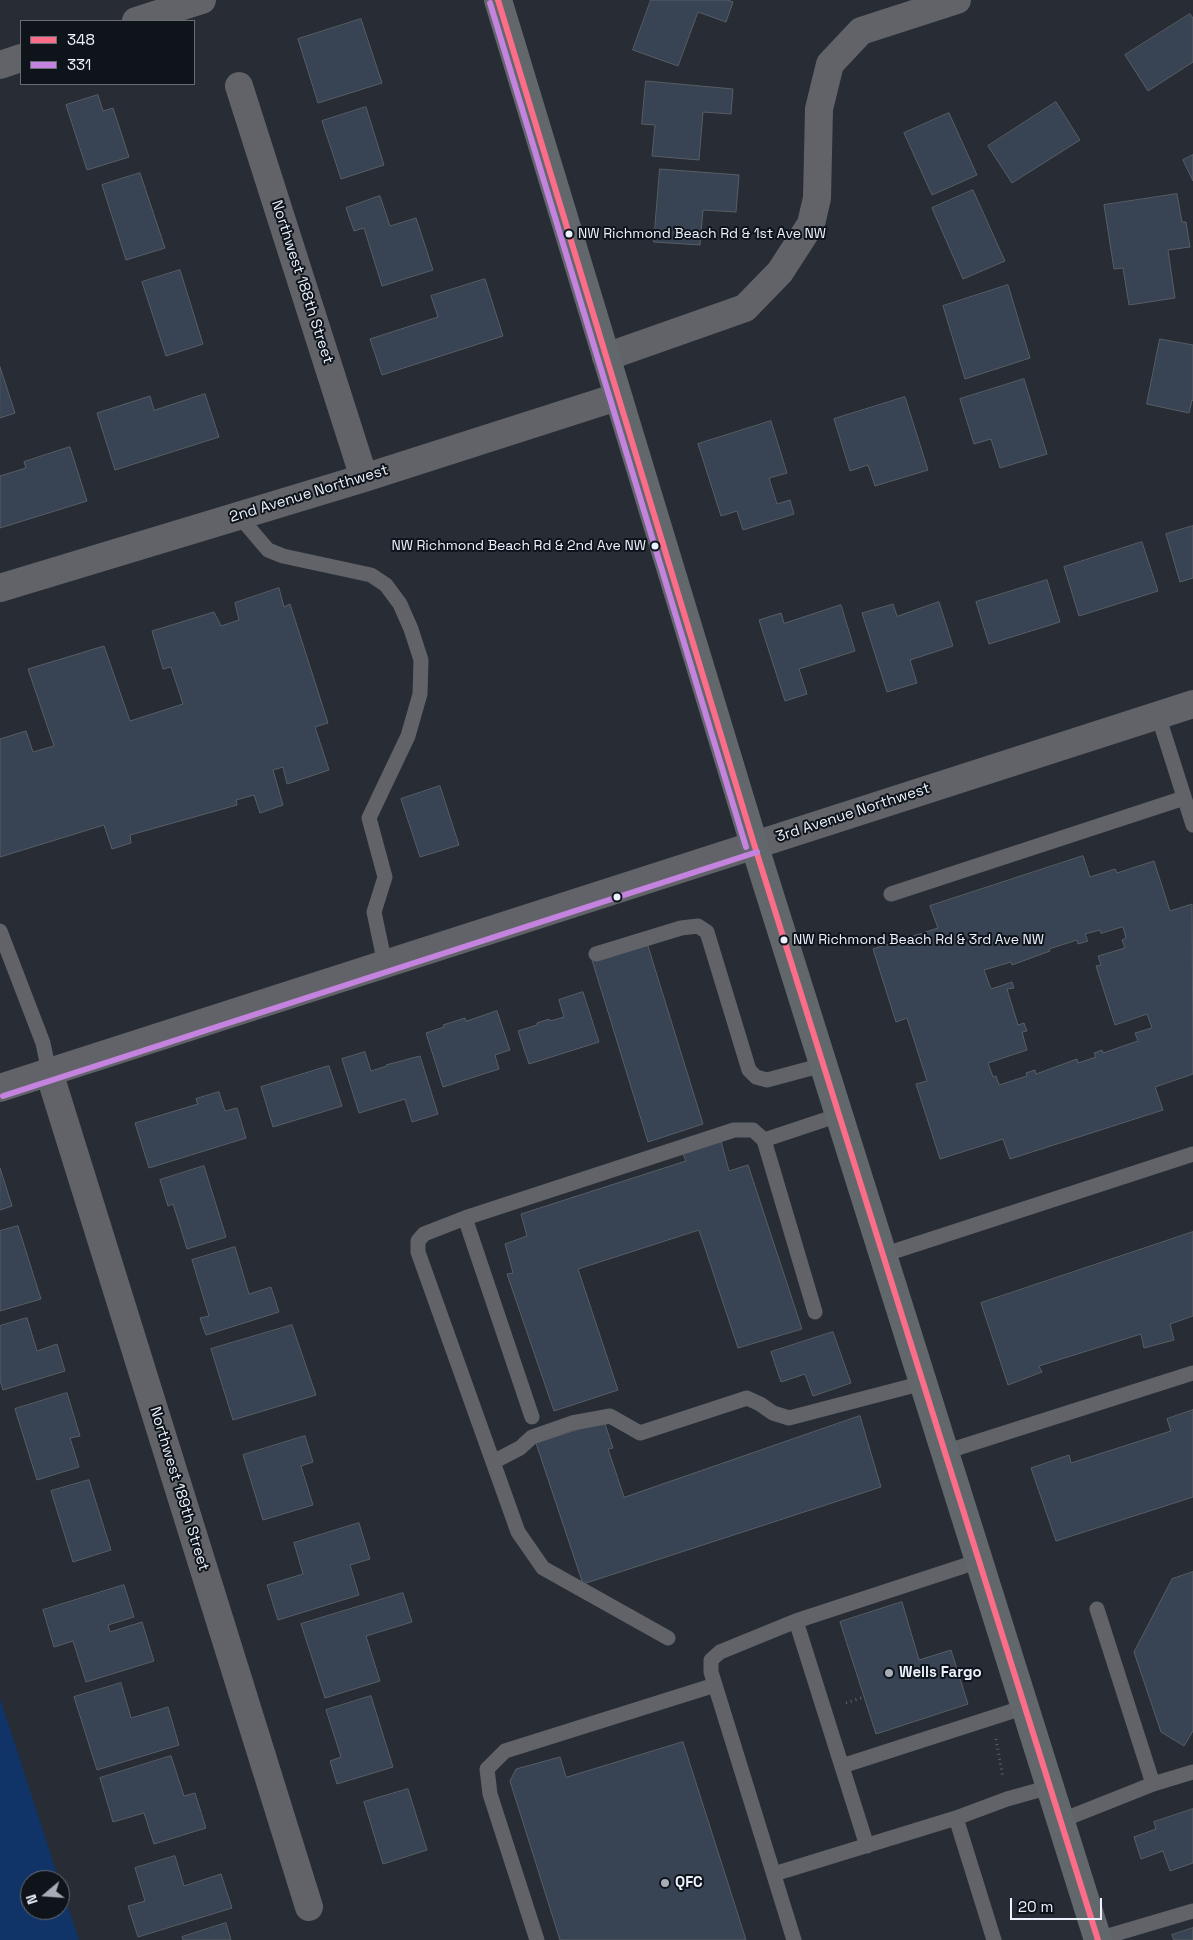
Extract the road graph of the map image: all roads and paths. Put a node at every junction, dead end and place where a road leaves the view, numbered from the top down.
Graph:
1 (202, 0) edge
2 (498, 0) edge
3 (957, 0) edge
4 (139, 20) edge
5 (20, 58) edge
6 (0, 65) edge
7 (239, 86) dead end
8 (606, 357) junction
9 (618, 398) junction
10 (364, 478) junction
11 (239, 516) junction
12 (0, 588) edge
13 (1193, 704) edge
14 (1158, 715) junction
15 (1184, 798) junction
16 (1193, 825) edge
17 (754, 844) junction
18 (891, 894) dead end
19 (0, 931) edge
20 (596, 954) dead end
21 (385, 964) junction
22 (823, 1065) junction
23 (49, 1072) junction
24 (0, 1088) edge
25 (839, 1115) junction
26 (764, 1140) junction
27 (1193, 1154) edge
28 (465, 1218) junction
29 (883, 1255) junction
30 (815, 1312) dead end
31 (1193, 1373) edge
32 (923, 1383) junction
33 (532, 1417) dead end
34 (945, 1452) junction
35 (493, 1462) junction
36 (978, 1560) junction
37 (1098, 1609) dead end
38 (796, 1621) junction
39 (668, 1638) dead end
40 (715, 1685) junction
41 (1024, 1707) junction
42 (992, 1718) junction
43 (842, 1766) junction
44 (1193, 1772) edge
45 (1153, 1784) junction
46 (1050, 1787) junction
47 (1007, 1799) junction
48 (956, 1818) junction
49 (1060, 1821) junction
50 (867, 1846) junction
51 (774, 1874) junction
52 (309, 1907) dead end
53 (1193, 1911) edge
54 (537, 1940) edge
55 (794, 1940) edge
56 (994, 1940) edge
57 (1098, 1940) edge

1 - 4 street
2 - 8 main road
3 - 8 street
5 - 6 street
7 - 10 street, Northwest 188th Street
8 - 9 main road
9 - 10 street, 2nd Avenue Northwest
9 - 17 main road
10 - 11 street, 2nd Avenue Northwest
11 - 12 street, 2nd Avenue Northwest
11 - 21 lane
13 - 14 street, 3rd Avenue Northwest
14 - 15 lane
14 - 17 street, 3rd Avenue Northwest
15 - 16 lane
15 - 18 lane
17 - 21 street, 3rd Avenue Northwest
17 - 22 main road
19 - 23 lane
20 - 22 lane
21 - 23 street, 3rd Avenue Northwest
22 - 25 main road
23 - 24 street, 3rd Avenue Northwest
23 - 52 street, Northwest 189th Street
25 - 26 lane
25 - 29 main road
26 - 28 lane
26 - 30 lane
27 - 29 lane
28 - 33 lane
28 - 35 lane
29 - 32 main road
31 - 34 lane
32 - 34 main road
32 - 35 lane
34 - 36 main road
35 - 39 lane
36 - 38 lane
36 - 41 main road
37 - 45 lane
38 - 40 lane
38 - 43 lane
40 - 51 lane
40 - 54 lane
41 - 42 lane
41 - 46 main road
42 - 43 lane
42 - 47 path
43 - 50 lane
44 - 45 lane
45 - 49 lane
46 - 47 lane
46 - 49 main road
47 - 48 lane
48 - 50 lane
48 - 56 lane
49 - 57 main road
50 - 51 lane
51 - 55 lane
53 - 57 lane

